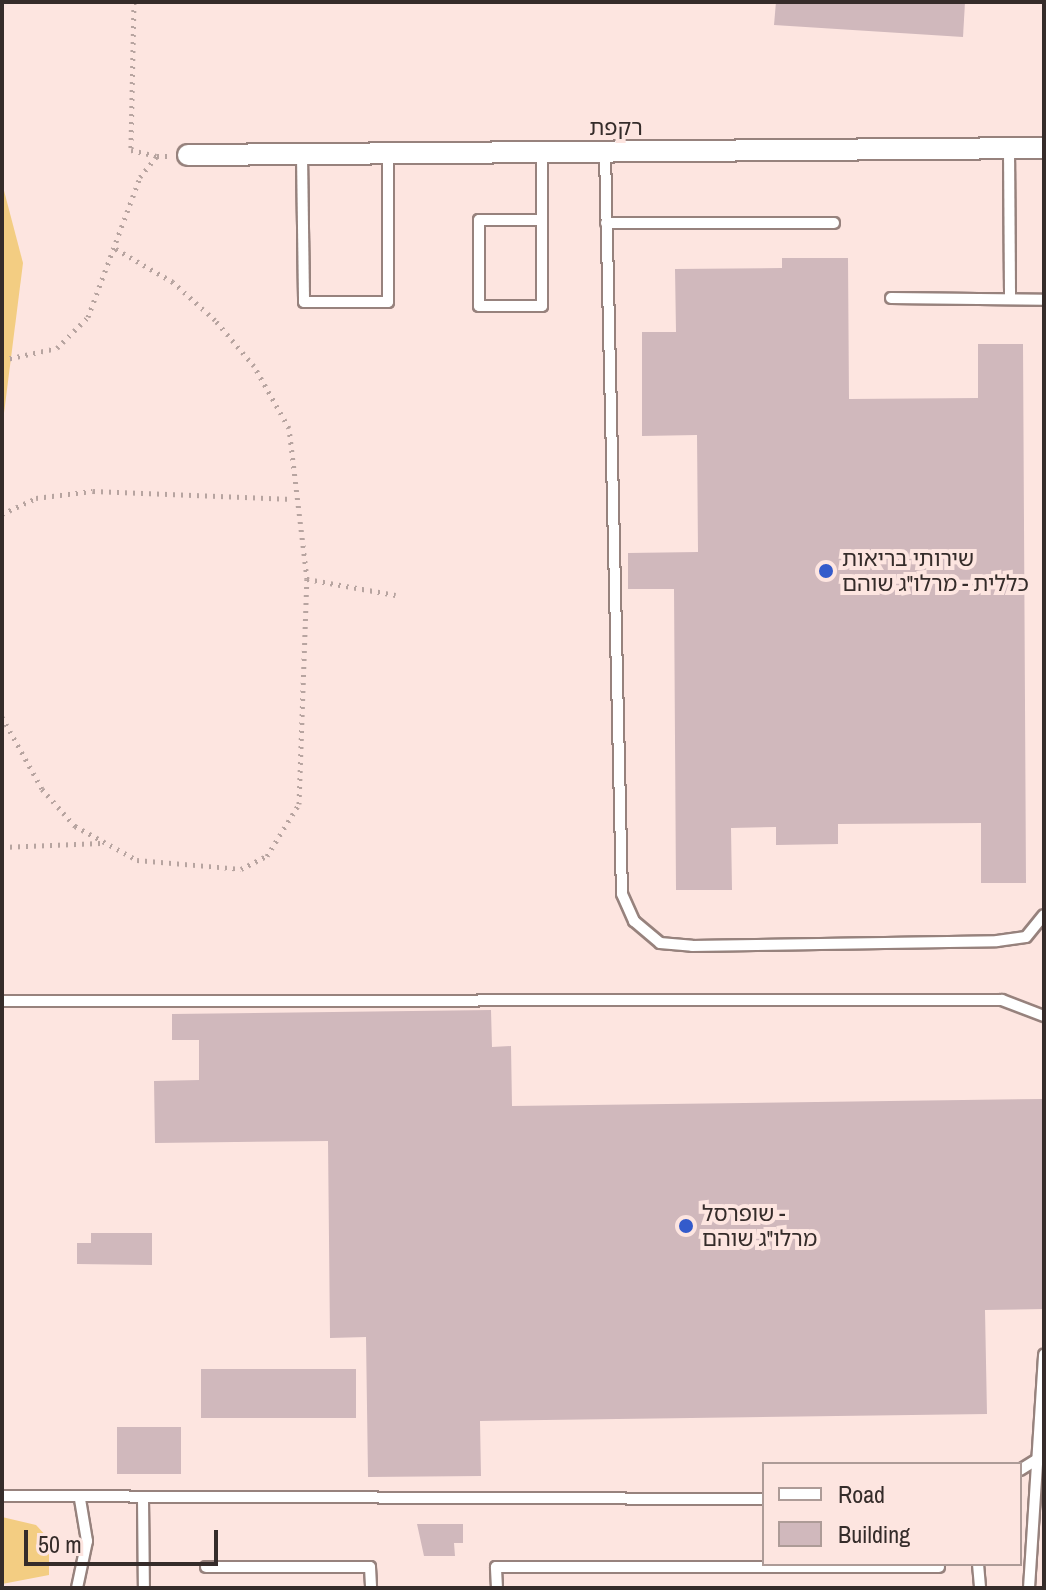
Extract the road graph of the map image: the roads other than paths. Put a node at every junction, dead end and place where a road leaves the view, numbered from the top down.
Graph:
1 (1044, 148) edge
2 (1009, 149) junction
3 (542, 152) junction
4 (605, 152) junction
5 (388, 154) junction
6 (188, 155) road end
7 (302, 155) junction
8 (542, 220) junction
9 (606, 223) junction
10 (834, 223) dead end
11 (891, 298) dead end
12 (1010, 299) junction
13 (1044, 300) edge
14 (1044, 915) edge
15 (2, 1001) edge
16 (1044, 1016) edge
17 (1044, 1354) edge
18 (1036, 1460) junction
19 (1022, 1469) edge
20 (2, 1496) edge
21 (80, 1499) junction
22 (143, 1499) junction
23 (762, 1499) edge
24 (978, 1566) edge
25 (206, 1567) dead end
26 (939, 1567) dead end
27 (77, 1588) edge
28 (144, 1588) edge
29 (371, 1588) edge
30 (497, 1588) edge
31 (980, 1588) edge
32 (1029, 1588) edge

1 - 2 street, רקפת
2 - 4 street, רקפת
2 - 12 lane
3 - 4 street, רקפת
3 - 5 street, רקפת
3 - 8 lane
4 - 9 lane
5 - 7 street, רקפת
5 - 7 lane
6 - 7 street, רקפת
8 - 8 lane
9 - 10 lane
9 - 14 lane
11 - 12 lane
12 - 13 lane
15 - 16 lane
17 - 18 lane
18 - 19 lane
18 - 32 lane
20 - 21 lane
21 - 22 lane
21 - 27 lane
22 - 23 lane
22 - 28 lane
24 - 31 lane
25 - 29 lane
26 - 30 lane

